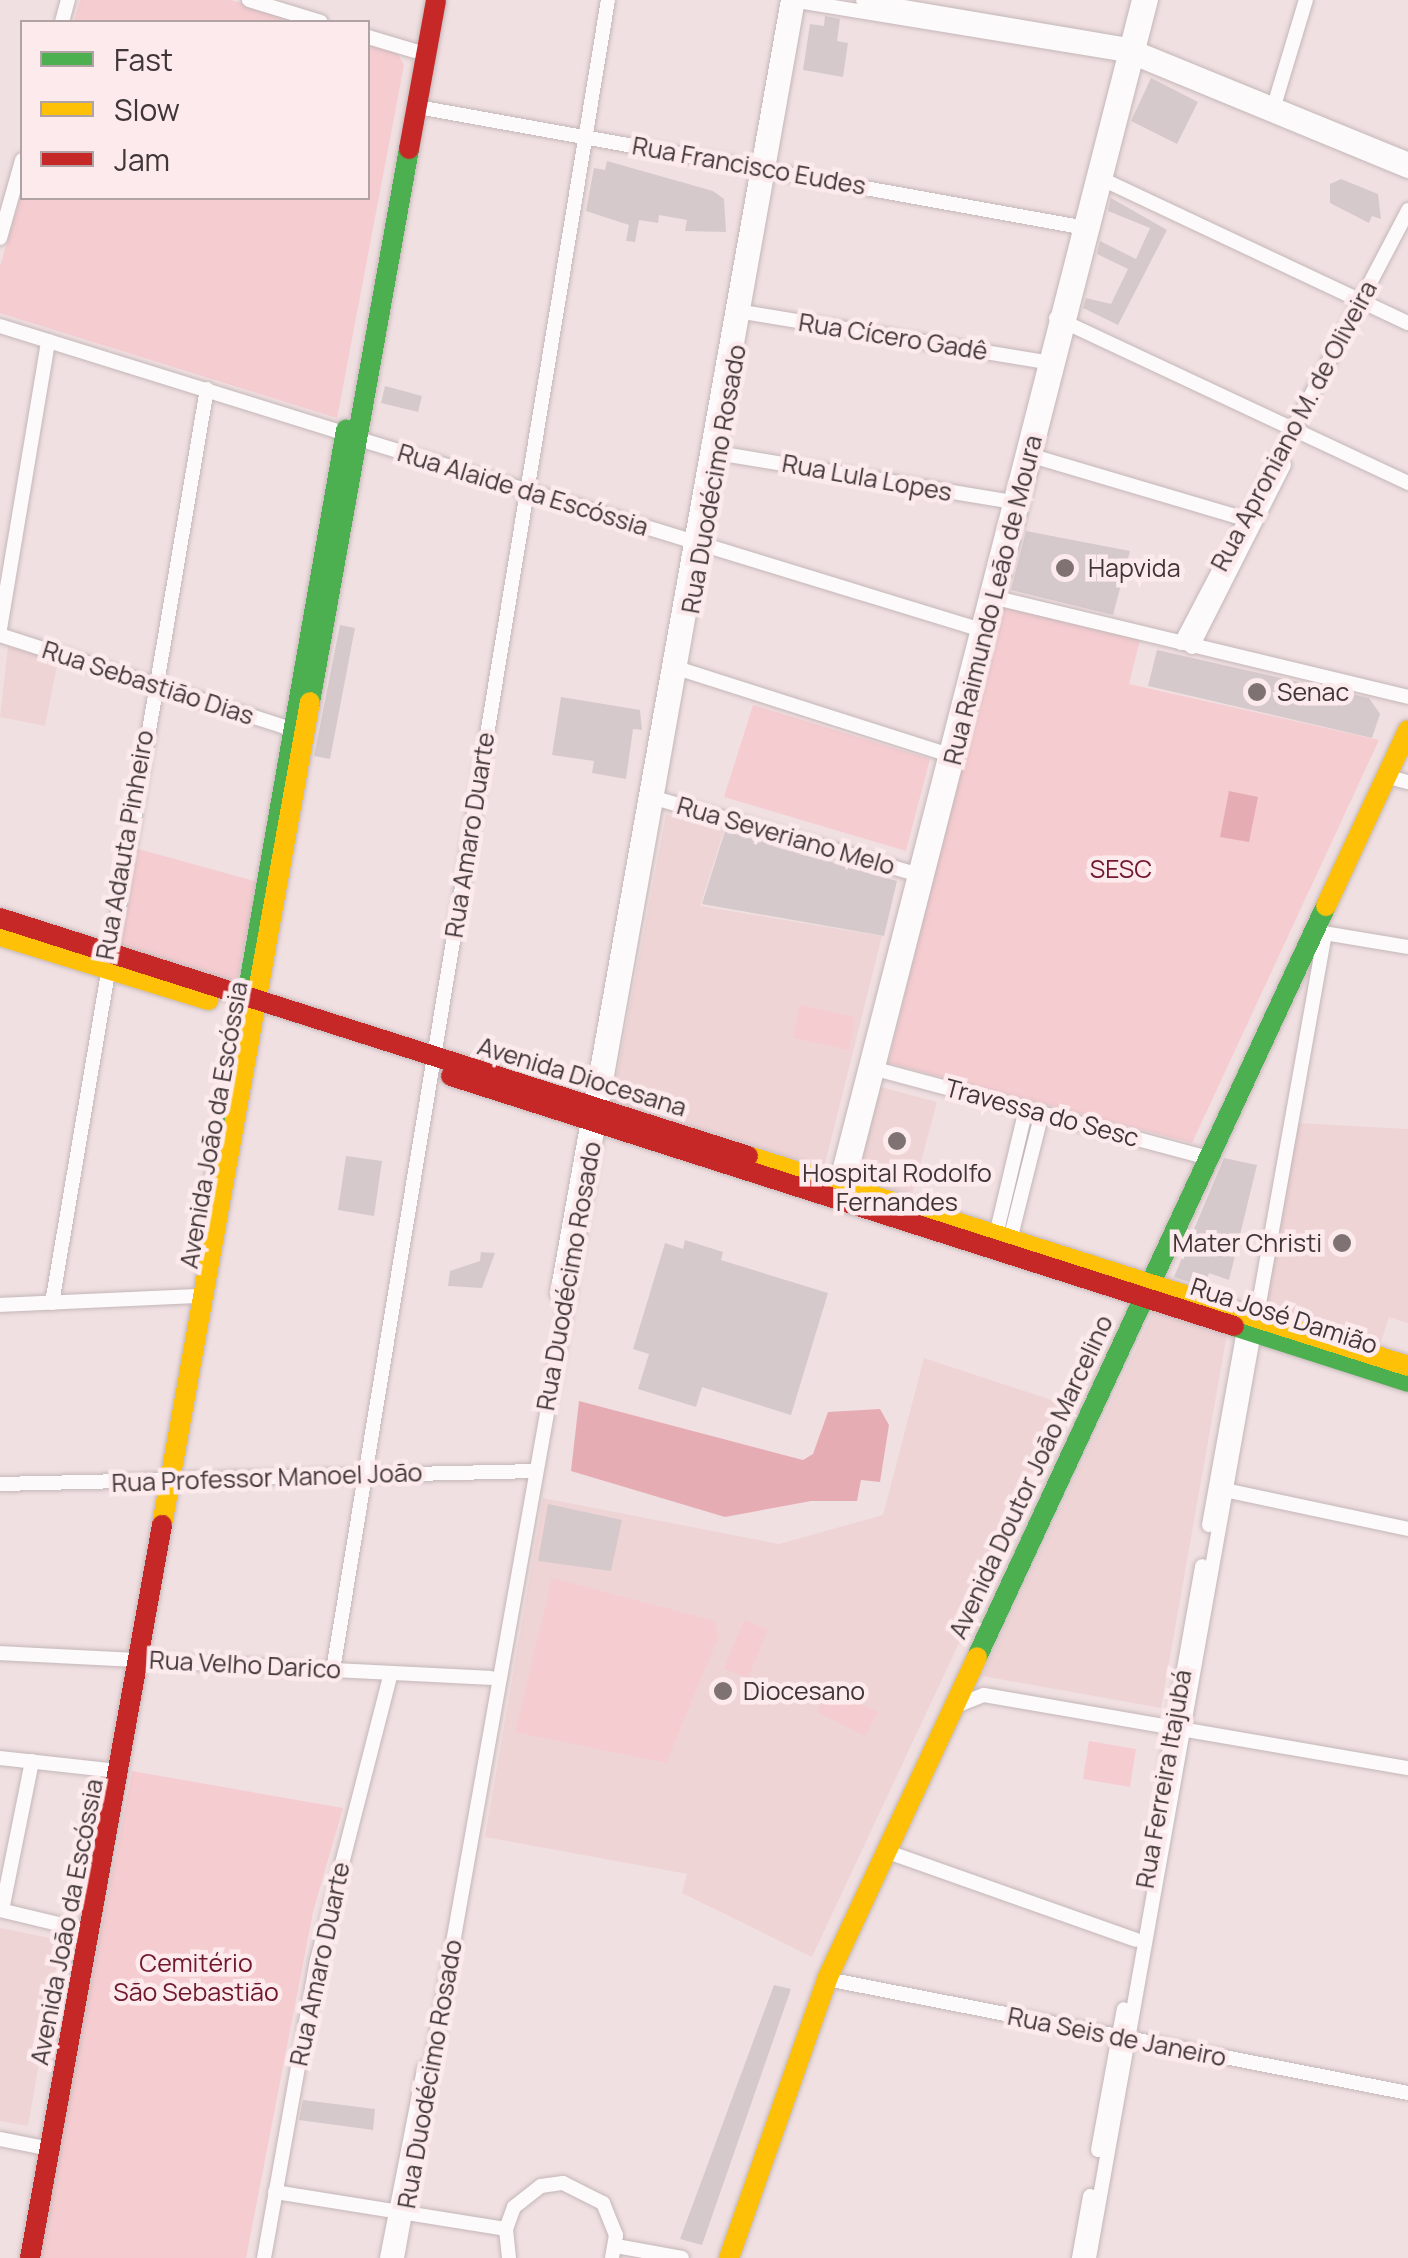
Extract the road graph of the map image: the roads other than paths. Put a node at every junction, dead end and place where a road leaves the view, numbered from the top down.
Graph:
1 (249, 0) edge
2 (423, 0) edge
3 (436, 0) edge
4 (608, 0) edge
5 (793, 0) edge
6 (863, 0) edge
7 (1139, 0) edge
8 (1150, 0) edge
9 (1306, 0) edge
10 (314, 20) edge
11 (370, 37) edge
12 (415, 51) junction
13 (1132, 52) junction
14 (418, 107) junction
15 (1274, 108) junction
16 (584, 136) junction
17 (1408, 159) edge
18 (20, 167) edge
19 (762, 169) junction
20 (1408, 172) edge
21 (1104, 180) junction
22 (1408, 210) edge
23 (1080, 227) junction
24 (1408, 227) edge
25 (0, 238) edge
26 (1364, 301) junction
27 (743, 312) junction
28 (1061, 315) junction
29 (1408, 323) edge
30 (0, 326) edge
31 (48, 341) junction
32 (1044, 362) junction
33 (207, 389) junction
34 (1300, 427) junction
35 (352, 436) junction
36 (717, 452) junction
37 (1029, 455) junction
38 (1408, 473) edge
39 (1408, 483) edge
40 (524, 488) junction
41 (1012, 502) junction
42 (1249, 520) junction
43 (697, 544) junction
44 (988, 596) junction
45 (975, 628) junction
46 (0, 632) edge
47 (1186, 645) junction
48 (680, 669) junction
49 (153, 683) junction
50 (1408, 697) edge
51 (295, 730) junction
52 (1408, 730) edge
53 (944, 752) junction
54 (1385, 776) junction
55 (1408, 782) edge
56 (658, 799) junction
57 (913, 872) junction
58 (0, 918) edge
59 (1318, 932) junction
60 (0, 936) edge
61 (1408, 948) edge
62 (106, 961) junction
63 (252, 1007) junction
64 (438, 1065) junction
65 (876, 1069) junction
66 (1026, 1109) junction
67 (1042, 1113) junction
68 (594, 1114) junction
69 (1208, 1158) junction
70 (839, 1193) junction
71 (1001, 1244) junction
72 (1147, 1290) junction
73 (195, 1296) junction
74 (52, 1303) junction
75 (0, 1305) edge
76 (1253, 1320) junction
77 (1408, 1366) edge
78 (1408, 1382) edge
79 (530, 1471) junction
80 (369, 1472) junction
81 (0, 1484) edge
82 (168, 1484) junction
83 (1225, 1490) junction
84 (1408, 1529) edge
85 (0, 1653) edge
86 (134, 1660) junction
87 (333, 1670) junction
88 (391, 1673) junction
89 (490, 1678) junction
90 (951, 1708) junction
91 (1178, 1732) junction
92 (0, 1758) edge
93 (32, 1762) junction
94 (1408, 1766) edge
95 (108, 1770) junction
96 (885, 1851) junction
97 (1, 1910) edge
98 (79, 1929) junction
99 (1136, 1940) junction
100 (827, 1979) junction
101 (1123, 2038) junction
102 (1408, 2093) edge
103 (0, 2139) edge
104 (40, 2147) junction
105 (275, 2192) junction
106 (401, 2212) junction
107 (506, 2229) junction
108 (614, 2252) edge
109 (19, 2258) edge
110 (30, 2258) edge
111 (264, 2258) edge
112 (387, 2258) edge
113 (397, 2258) edge
114 (509, 2258) edge
115 (682, 2258) edge
116 (729, 2258) edge
117 (1079, 2258) edge
118 (1089, 2258) edge

1 - 10 street
2 - 12 main road, Avenida João da Escóssia
3 - 14 main road, Avenida João da Escóssia
4 - 16 street, Rua Amaro Duarte
5 - 13 street
5 - 19 street, Rua Duodécimo Rosado
6 - 13 street
7 - 13 street, Rua Raimundo Leão de Moura
8 - 13 street, Rua Raimundo Leão de Moura
9 - 15 street
11 - 12 street
12 - 35 main road, Avenida João da Escóssia
13 - 15 street
13 - 21 street, Rua Raimundo Leão de Moura
13 - 23 street, Rua Raimundo Leão de Moura
14 - 16 street, Rua Francisco Eudes
14 - 35 main road, Avenida João da Escóssia
15 - 17 street
15 - 20 street
16 - 19 street, Rua Francisco Eudes
16 - 40 street, Rua Amaro Duarte
18 - 25 street
19 - 23 street, Rua Francisco Eudes
19 - 27 street, Rua Duodécimo Rosado
19 - 43 street, Rua Duodécimo Rosado
21 - 26 street
21 - 28 street, Rua Raimundo Leão de Moura
22 - 26 street, Rua Aproniano M. de Oliveira
23 - 28 street, Rua Raimundo Leão de Moura
24 - 26 street, Rua Aproniano M. de Oliveira
26 - 29 street
26 - 34 street, Rua Aproniano M. de Oliveira
27 - 32 street, Rua Cícero Gadê
27 - 36 street, Rua Duodécimo Rosado
28 - 32 street, Rua Raimundo Leão de Moura
28 - 34 street
28 - 37 street, Rua Raimundo Leão de Moura
30 - 31 street, Rua Alaide da Escóssia
31 - 33 street, Rua Alaide da Escóssia
31 - 46 street
32 - 41 street, Rua Raimundo Leão de Moura
33 - 35 street, Rua Alaide da Escóssia
33 - 49 street, Rua Adauta Pinheiro
34 - 38 street
34 - 39 street
34 - 42 street, Rua Aproniano M. de Oliveira
35 - 40 street, Rua Alaide da Escóssia
35 - 51 main road, Avenida João da Escóssia
35 - 63 main road, Avenida João da Escóssia
36 - 41 street, Rua Lula Lopes
36 - 43 street, Rua Duodécimo Rosado
37 - 41 street, Rua Raimundo Leão de Moura
37 - 42 street
40 - 43 street, Rua Alaide da Escóssia
40 - 64 street, Rua Amaro Duarte
41 - 44 street, Rua Raimundo Leão de Moura
42 - 47 street, Rua Aproniano M. de Oliveira
43 - 45 street, Rua Alaide da Escóssia
43 - 48 street, Rua Duodécimo Rosado
43 - 68 street, Rua Duodécimo Rosado
44 - 45 street, Rua Raimundo Leão de Moura
44 - 47 street
44 - 65 street, Rua Raimundo Leão de Moura
45 - 53 street, Rua Raimundo Leão de Moura
46 - 49 street, Rua Sebastião Dias
47 - 50 street
48 - 53 street
48 - 56 street, Rua Duodécimo Rosado
49 - 51 street, Rua Sebastião Dias
49 - 62 street, Rua Adauta Pinheiro
51 - 63 main road, Avenida João da Escóssia
52 - 54 main road, Avenida Doutor João Marcelino
53 - 57 street, Rua Raimundo Leão de Moura
54 - 55 street
54 - 59 main road, Avenida Doutor João Marcelino
56 - 57 street, Rua Severiano Melo
56 - 68 street, Rua Duodécimo Rosado
57 - 70 street, Rua Raimundo Leão de Moura
58 - 62 main road, Avenida Diocesana
59 - 61 street
59 - 69 main road, Avenida Doutor João Marcelino
59 - 76 street, Rua Ferreira Itajubá
60 - 62 main road, Avenida Diocesana
62 - 63 main road, Avenida Diocesana
62 - 74 street, Rua Adauta Pinheiro
63 - 64 main road, Avenida Diocesana
63 - 73 main road, Avenida João da Escóssia
63 - 82 main road, Avenida João da Escóssia
64 - 68 main road, Avenida Diocesana
64 - 80 street, Rua Amaro Duarte
65 - 66 street, Travessa do Sesc
65 - 70 street, Rua Raimundo Leão de Moura
66 - 67 street, Travessa do Sesc
66 - 71 street
67 - 69 street, Travessa do Sesc
67 - 71 street
68 - 70 main road, Avenida Diocesana
68 - 79 street, Rua Duodécimo Rosado
69 - 72 main road, Avenida Doutor João Marcelino
70 - 71 main road, Avenida Diocesana
71 - 72 main road, Avenida Diocesana
72 - 76 main road, Rua José Damião
72 - 90 main road, Avenida Doutor João Marcelino
73 - 74 street
73 - 82 main road, Avenida João da Escóssia
74 - 75 street
76 - 77 main road, Rua José Damião
76 - 78 main road, Rua José Damião
76 - 83 street, Rua Ferreira Itajubá
76 - 91 street, Rua Ferreira Itajubá
79 - 80 street, Rua Professor Manoel João
79 - 89 street, Rua Duodécimo Rosado
79 - 106 street, Rua Duodécimo Rosado
80 - 82 street, Rua Professor Manoel João
80 - 87 street, Rua Amaro Duarte
81 - 82 street, Rua Professor Manoel João
82 - 86 main road, Avenida João da Escóssia
83 - 84 street
83 - 91 street, Rua Ferreira Itajubá
85 - 86 street, Rua Velho Darico
86 - 87 street, Rua Velho Darico
86 - 95 main road, Avenida João da Escóssia
86 - 110 main road, Avenida João da Escóssia
87 - 88 street, Rua Velho Darico
88 - 89 street, Rua Velho Darico
88 - 105 street, Rua Amaro Duarte
89 - 106 street, Rua Duodécimo Rosado
90 - 91 street
90 - 96 main road, Avenida Doutor João Marcelino
91 - 94 street
91 - 99 street, Rua Ferreira Itajubá
91 - 101 street, Rua Ferreira Itajubá
92 - 93 street
93 - 95 street
93 - 97 street
95 - 98 main road, Avenida João da Escóssia
96 - 99 street
96 - 100 main road, Avenida Doutor João Marcelino
97 - 98 street
98 - 104 main road, Avenida João da Escóssia
99 - 101 street, Rua Ferreira Itajubá
100 - 101 street, Rua Seis de Janeiro
100 - 116 main road, Avenida Doutor João Marcelino
101 - 102 street, Rua Seis de Janeiro
101 - 117 street, Rua Ferreira Itajubá
101 - 118 street, Rua Ferreira Itajubá
103 - 104 street
104 - 109 main road, Avenida João da Escóssia
105 - 106 street
105 - 111 street, Rua Amaro Duarte
106 - 107 street
106 - 112 street, Rua Duodécimo Rosado
106 - 113 street, Rua Duodécimo Rosado
107 - 108 street
107 - 114 street
108 - 115 street

